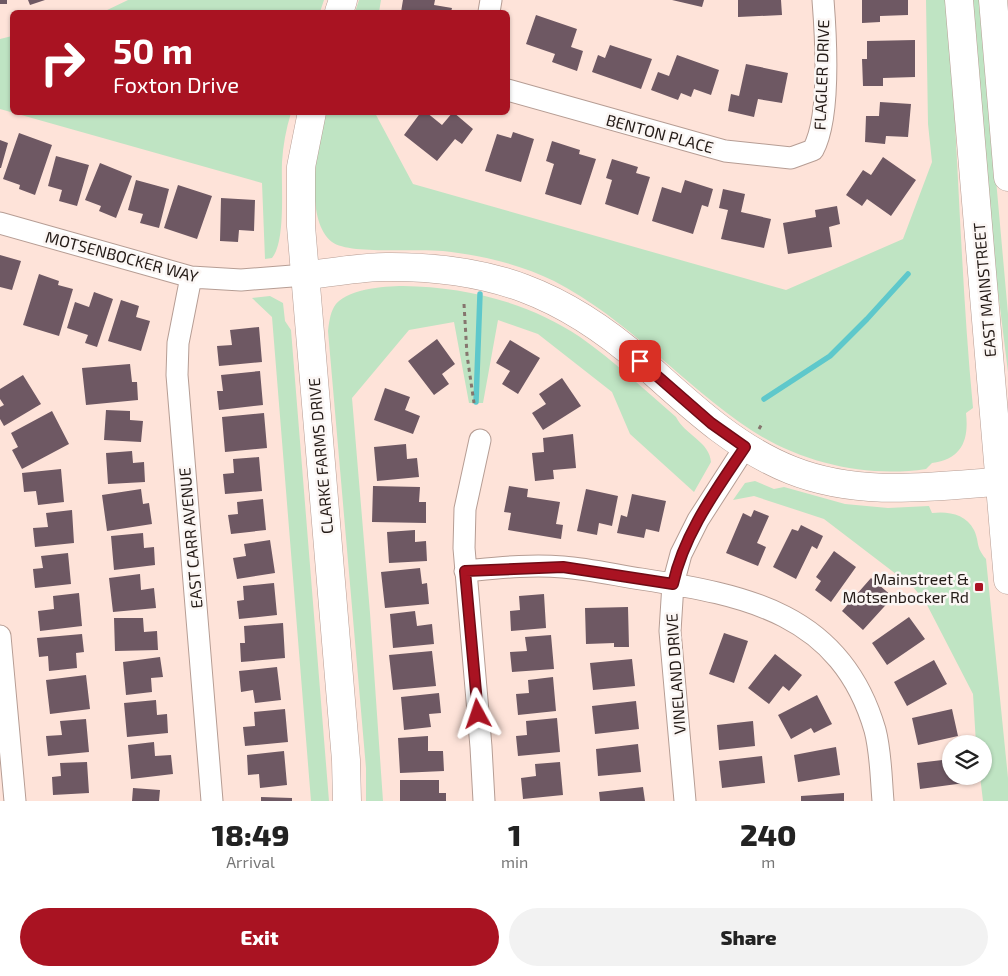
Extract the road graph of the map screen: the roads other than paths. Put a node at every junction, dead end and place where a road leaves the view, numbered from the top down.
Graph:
1 (823, 0) edge
2 (959, 0) edge
3 (993, 0) edge
4 (510, 91) edge
5 (311, 115) edge
6 (813, 150) joint
7 (1008, 177) edge
8 (0, 223) edge
9 (305, 275) junction
10 (191, 277) junction
11 (480, 440) dead end
12 (745, 447) junction
13 (1004, 481) edge
14 (465, 571) junction
15 (1008, 580) edge
16 (673, 584) junction
17 (0, 636) edge
18 (4, 746) edge
19 (15, 801) edge
20 (212, 801) edge
21 (347, 801) edge
22 (484, 801) edge
23 (685, 801) edge
24 (883, 801) edge

1 - 6 street, FLAGLER DRIVE
2 - 13 street, EAST MAINSTREET
3 - 7 street
4 - 6 street, BENTON PLACE
5 - 9 street, CLARKE FARMS DRIVE
8 - 10 street, MOTSENBOCKER WAY
9 - 10 street, MOTSENBOCKER WAY
9 - 12 street
9 - 21 street, CLARKE FARMS DRIVE
10 - 20 street, EAST CARR AVENUE
11 - 14 street
12 - 13 street
12 - 16 street, VINELAND DRIVE
13 - 15 street, EAST MAINSTREET
14 - 16 street
14 - 22 street
16 - 23 street, VINELAND DRIVE
16 - 24 street
17 - 18 street
18 - 19 street

